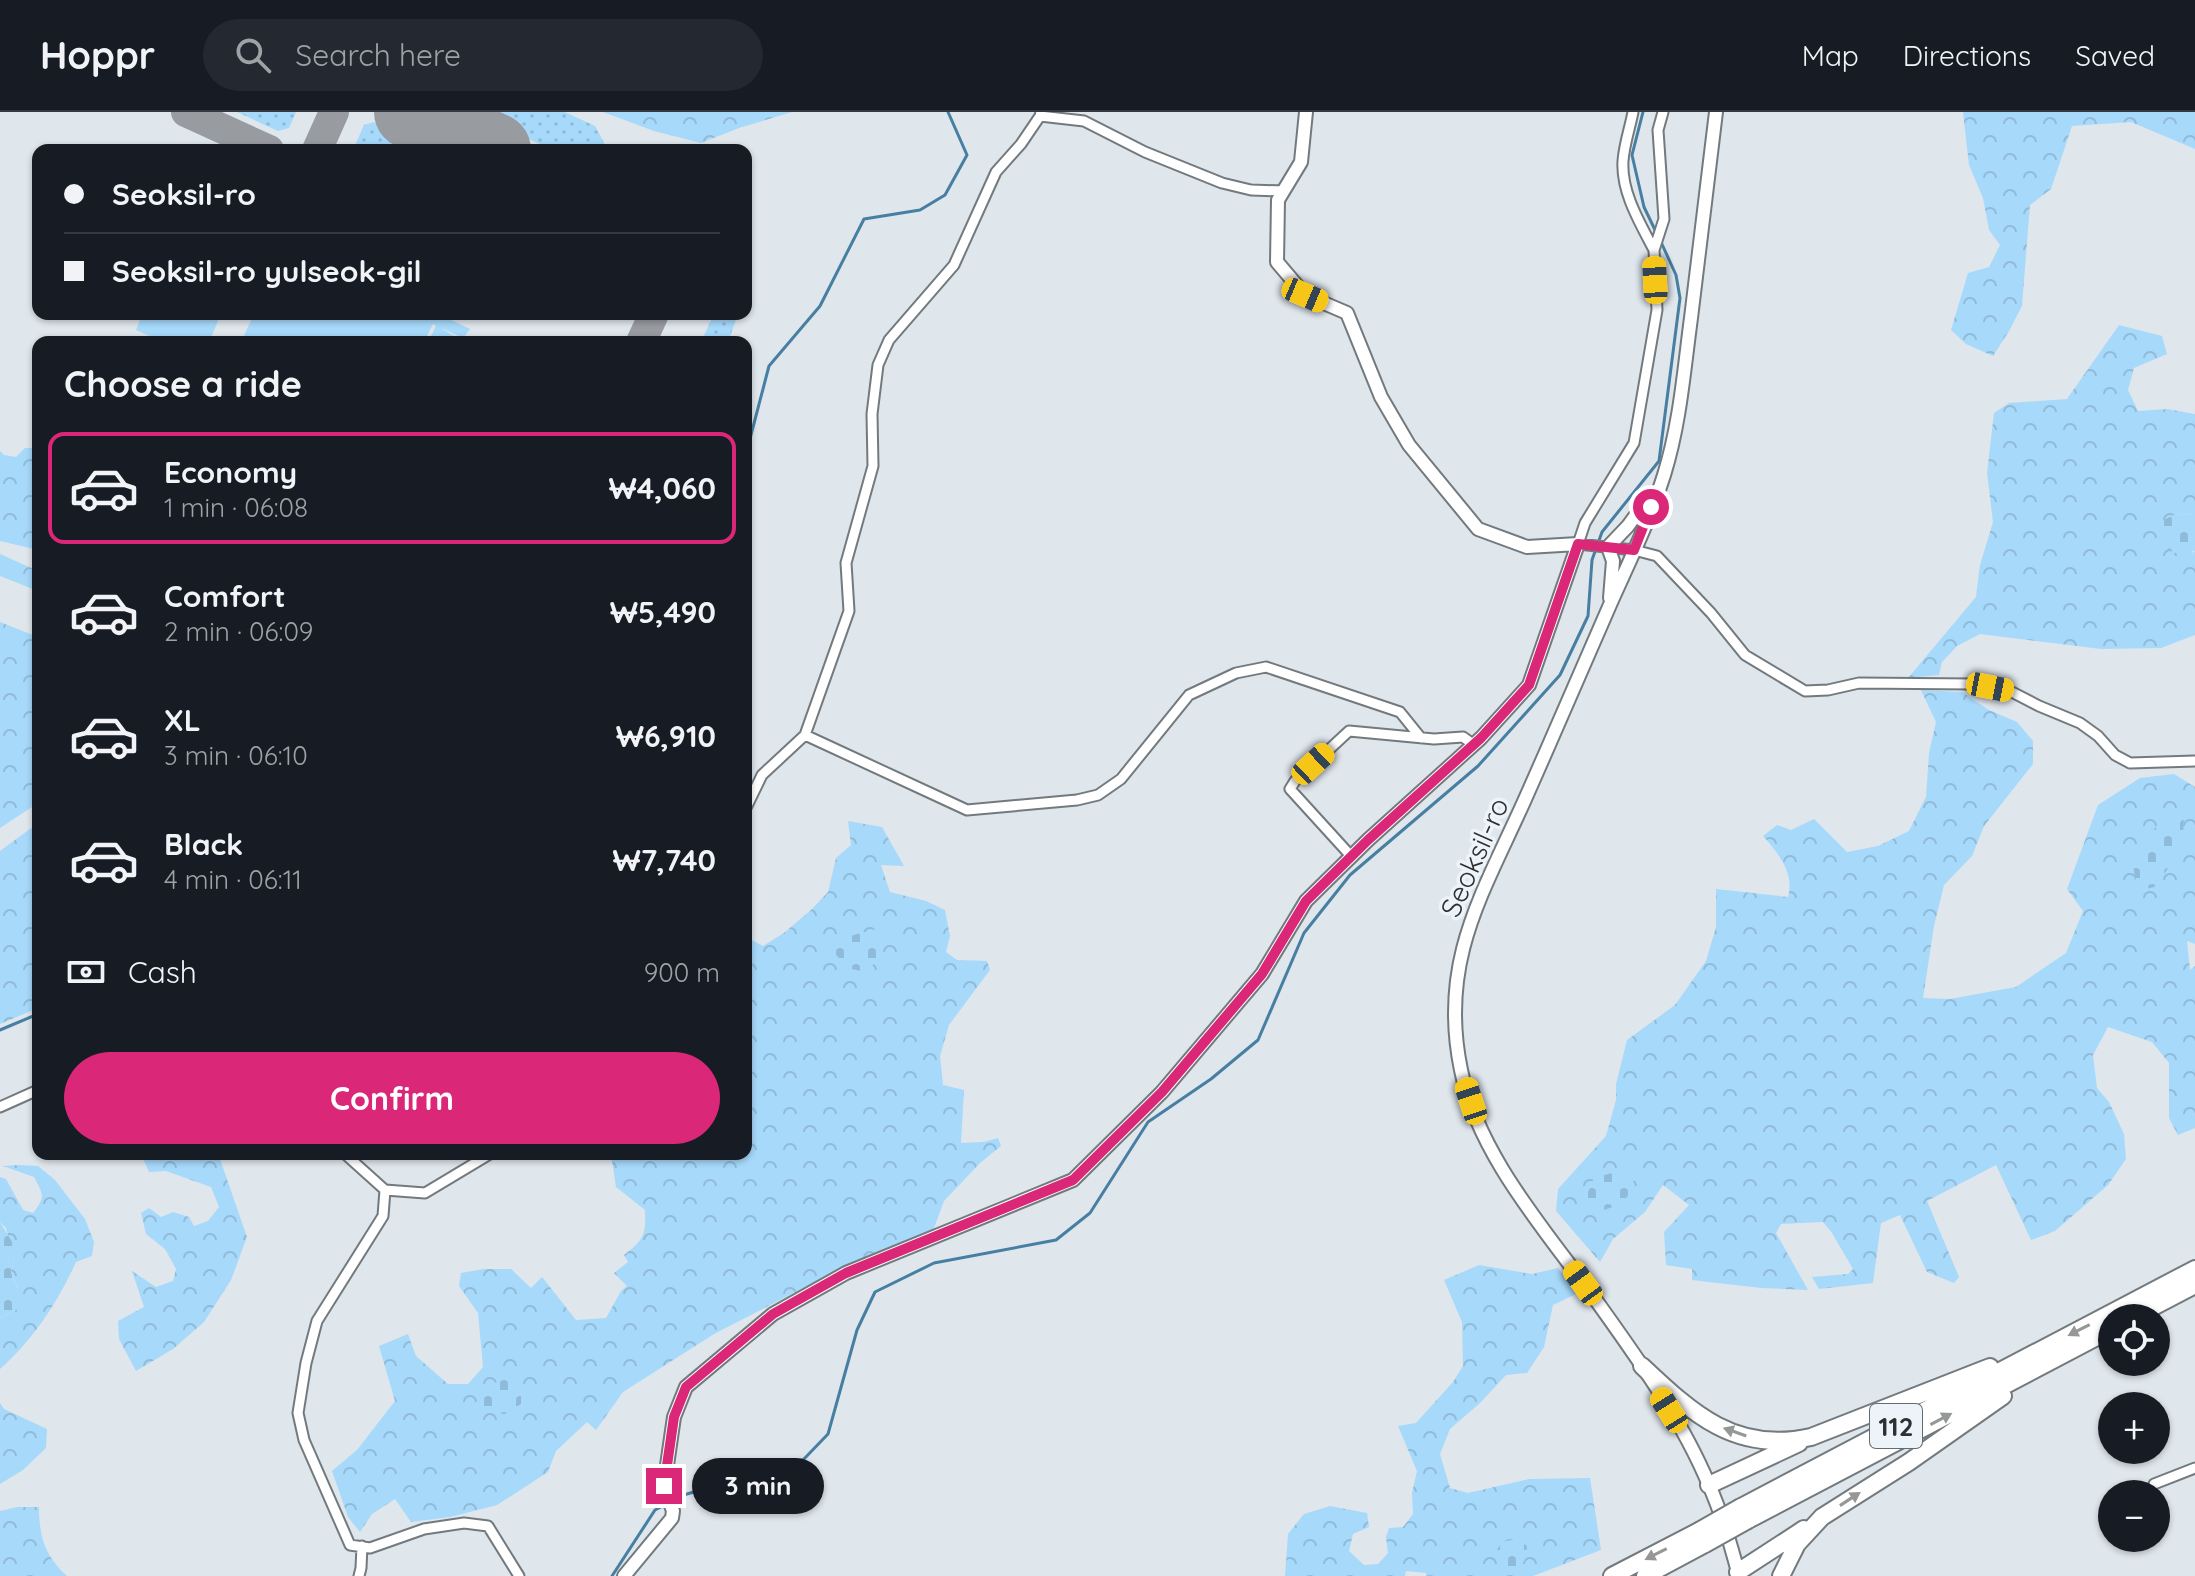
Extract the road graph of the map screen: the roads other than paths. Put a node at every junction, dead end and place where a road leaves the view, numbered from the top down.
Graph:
1 (1306, 112) edge
2 (1633, 112) edge
3 (1663, 112) edge
4 (1716, 112) edge
5 (1040, 114) edge
6 (1284, 191) junction
7 (1654, 247) junction
8 (1661, 481) junction
9 (1585, 544) junction
10 (1606, 547) junction
11 (1634, 550) junction
12 (1609, 608) junction
13 (805, 735) junction
14 (1421, 738) junction
15 (1474, 745) junction
16 (2195, 761) edge
17 (752, 796) edge
18 (1351, 856) junction
19 (32, 1093) edge
20 (0, 1107) edge
21 (352, 1160) edge
22 (480, 1160) edge
23 (385, 1190) junction
24 (2195, 1269) edge
25 (2195, 1285) edge
26 (2159, 1304) edge
27 (2098, 1334) edge
28 (2053, 1351) junction
29 (1642, 1366) junction
30 (1811, 1437) junction
31 (2195, 1468) edge
32 (2164, 1480) edge
33 (1709, 1485) junction
34 (1822, 1517) junction
35 (1702, 1537) junction
36 (362, 1546) junction
37 (1739, 1574) edge
38 (359, 1576) edge
39 (519, 1576) edge
40 (624, 1576) edge
41 (1612, 1576) edge
42 (1645, 1576) edge
43 (1781, 1576) edge

1 - 6 street
2 - 7 street
3 - 7 street
4 - 8 street, Seoksil-ro
5 - 6 street
5 - 13 street
6 - 9 street
7 - 9 street
8 - 10 street
8 - 11 street, Seoksil-ro
9 - 10 street
9 - 15 street
10 - 11 street
10 - 12 street
11 - 12 street, Seoksil-ro
11 - 16 street
12 - 29 street, Seoksil-ro
13 - 14 street
13 - 17 street
14 - 15 street
14 - 18 street
15 - 18 street
18 - 40 street
19 - 20 street
21 - 23 street
22 - 23 street
23 - 36 street
24 -> 28 highway, 112
25 - 26 highway
27 - 28 highway, 112
28 - 30 highway
34 -> 28 highway
28 - 35 highway, 112, bridge
30 -> 29 highway
29 - 33 street, Seoksil-ro
30 - 33 highway
31 - 32 street
33 - 37 street, Seoksil-ro
34 - 37 highway
34 - 43 highway
35 -> 41 highway, 112
35 - 42 highway, 112
36 - 38 street
36 - 39 street

